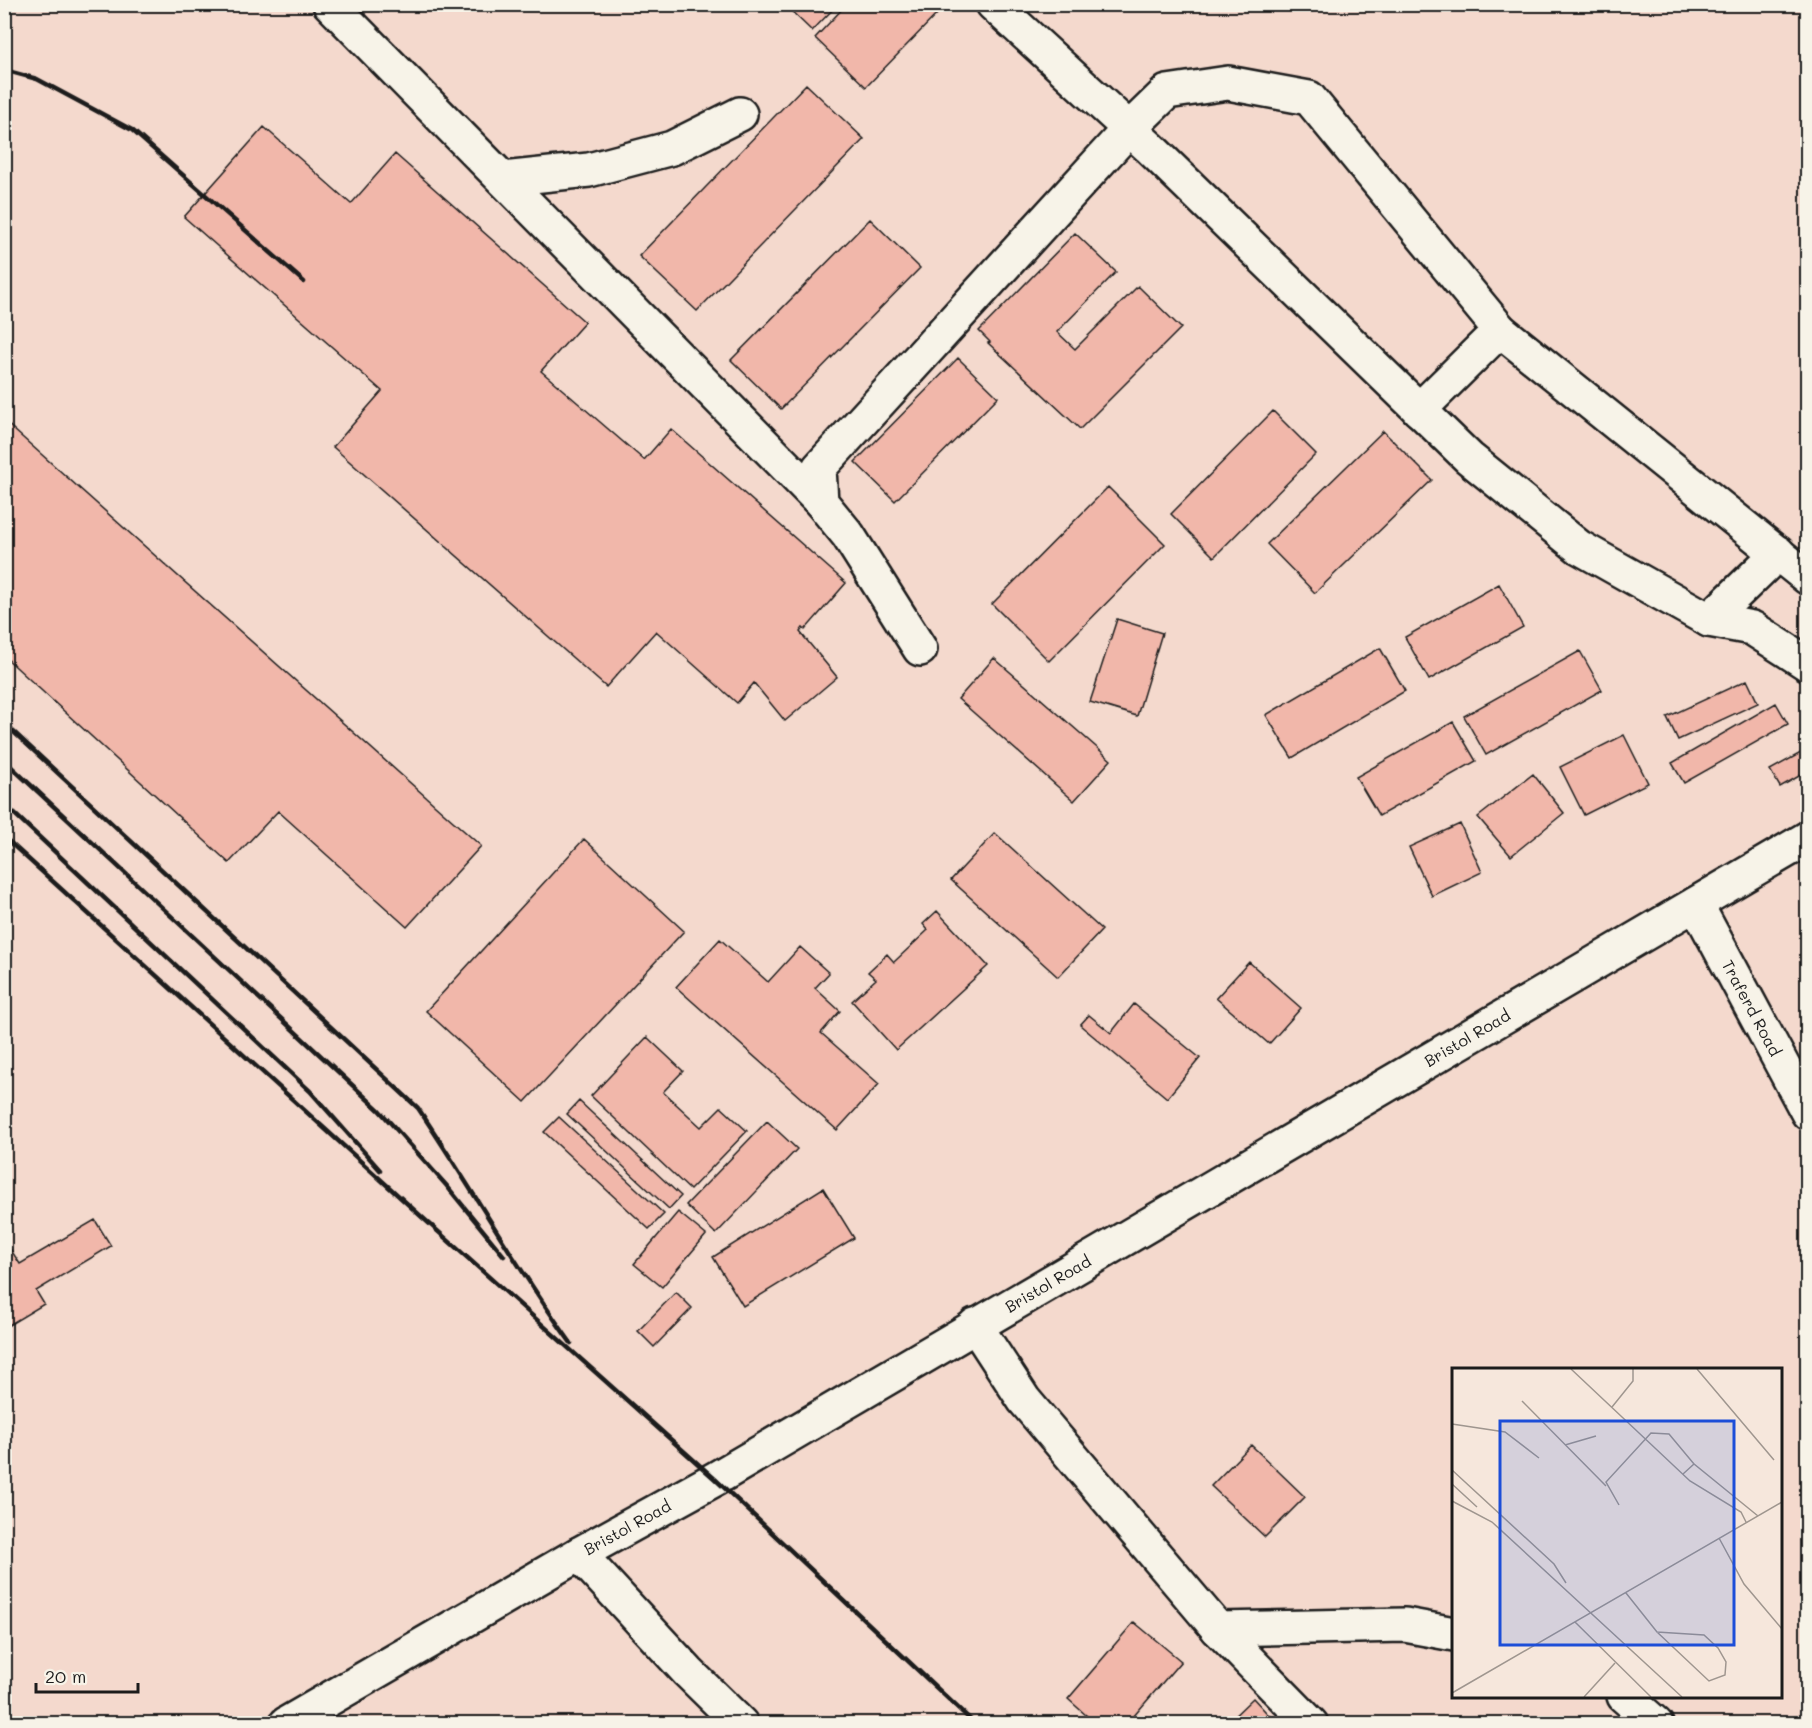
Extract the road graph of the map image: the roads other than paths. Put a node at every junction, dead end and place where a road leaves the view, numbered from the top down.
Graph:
1 (330, 4) edge
2 (993, 4) edge
3 (740, 114) dead end
4 (1129, 129) junction
5 (503, 179) junction
6 (1500, 330) junction
7 (1419, 410) junction
8 (820, 502) junction
9 (1778, 553) junction
10 (1808, 578) edge
11 (1709, 620) junction
12 (920, 649) dead end
13 (1808, 664) edge
14 (1808, 838) edge
15 (1696, 904) junction
16 (1808, 1113) edge
17 (975, 1325) junction
18 (579, 1554) junction
19 (1218, 1629) junction
20 (1452, 1634) edge
21 (1626, 1698) edge
22 (286, 1724) edge
23 (741, 1724) edge
24 (1311, 1724) edge
25 (1656, 1724) edge

1 - 5 street
2 - 4 street
3 - 5 street
4 - 6 street
4 - 7 street
4 - 8 street
5 - 8 street
6 - 7 street
6 - 9 street
7 - 11 street
8 - 12 street
9 - 10 street
9 - 11 street
11 - 13 street
14 - 15 street, Bristol Road
15 - 16 street, Traferd Road
15 - 17 street, Bristol Road
17 - 18 street, Bristol Road
17 - 19 street
18 - 22 street, Bristol Road
18 - 23 street
19 - 20 street
19 - 24 street
21 - 25 street

